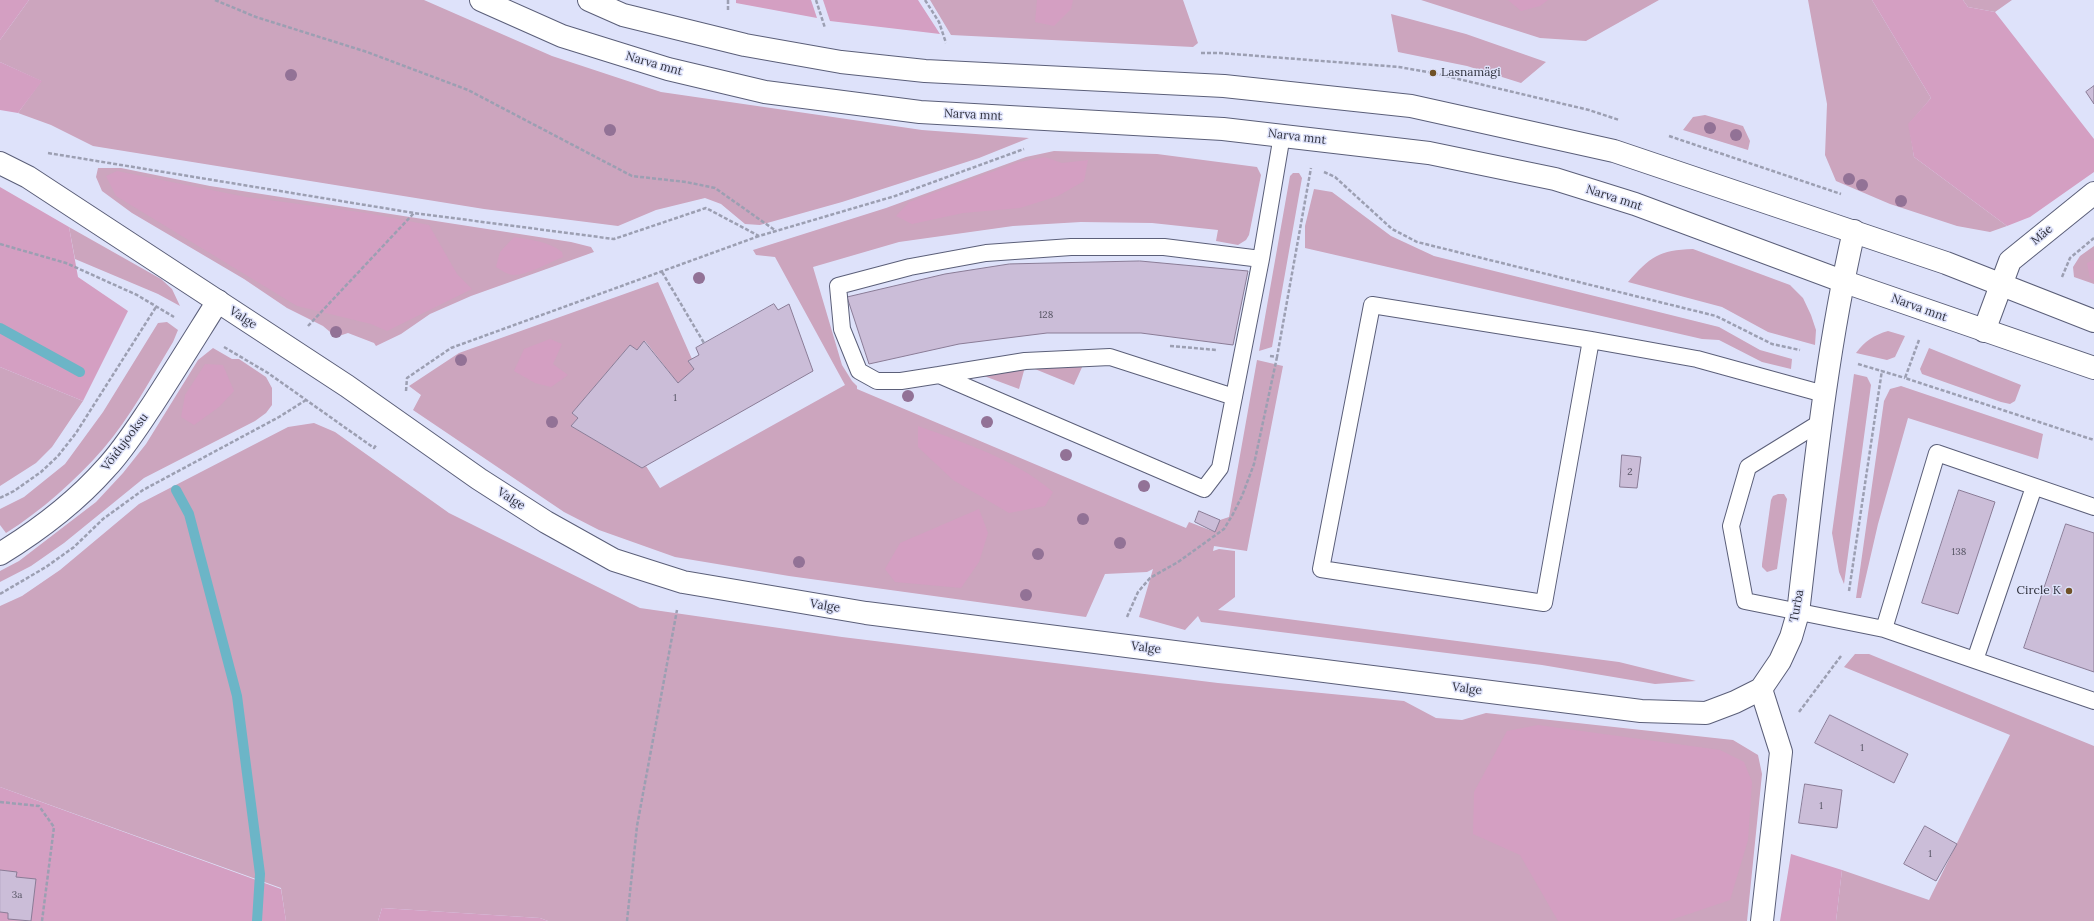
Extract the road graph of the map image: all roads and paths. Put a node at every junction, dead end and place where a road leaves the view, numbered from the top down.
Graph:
1 (215, 0) edge
2 (481, 0) edge
3 (589, 0) edge
4 (728, 0) edge
5 (816, 0) edge
6 (925, 0) edge
7 (721, 9) dead end
8 (728, 11) junction
9 (735, 12) dead end
10 (818, 27) dead end
11 (825, 29) junction
12 (833, 30) dead end
13 (939, 42) dead end
14 (946, 43) junction
15 (954, 44) dead end
16 (1199, 53) dead end
17 (1220, 53) dead end
18 (1282, 135) junction
19 (1029, 147) dead end
20 (46, 153) dead end
21 (1278, 161) junction
22 (0, 163) edge
23 (1312, 167) junction
24 (2094, 193) edge
25 (414, 214) junction
26 (776, 231) junction
27 (1854, 231) junction
28 (759, 236) junction
29 (2094, 238) edge
30 (0, 244) edge
31 (1261, 259) junction
32 (662, 272) junction
33 (1842, 281) junction
34 (2060, 281) dead end
35 (2001, 285) junction
36 (218, 301) junction
37 (156, 307) junction
38 (1929, 312) junction
39 (2094, 321) edge
40 (308, 326) dead end
41 (1984, 331) junction
42 (198, 332) junction
43 (1591, 340) junction
44 (704, 343) dead end
45 (1772, 344) dead end
46 (1168, 346) dead end
47 (1242, 354) junction
48 (2094, 368) edge
49 (1882, 370) dead end
50 (939, 375) junction
51 (1824, 394) junction
52 (1234, 397) junction
53 (306, 400) junction
54 (395, 420) junction
55 (1821, 422) junction
56 (2094, 440) edge
57 (2034, 487) junction
58 (0, 498) edge
59 (2094, 507) edge
60 (0, 554) edge
61 (683, 582) junction
62 (1849, 592) dead end
63 (0, 594) edge
64 (1798, 613) junction
65 (1884, 629) junction
66 (1841, 656) dead end
67 (1975, 660) junction
68 (1761, 690) junction
69 (2094, 701) edge
70 (1778, 742) junction
71 (0, 802) edge
72 (42, 921) edge
73 (627, 921) edge
74 (1762, 921) edge

1 - 26 path
2 - 18 main road, Narva mnt
3 - 27 main road
4 - 8 path
5 - 11 path
6 - 14 path
7 - 8 path
8 - 9 path
10 - 11 path
11 - 12 path
13 - 14 path
14 - 15 path
16 - 17 path
18 - 21 lane
18 - 33 main road, Narva mnt
19 - 26 path
20 - 25 path
21 - 23 path
21 - 31 lane
22 - 36 main road, Valge
23 - 45 path
23 - 47 path
24 - 35 main road, Mäe
25 - 28 path
25 - 40 path
26 - 28 path
27 - 33 main road, Turba
27 - 35 main road
28 - 32 path
29 - 34 path
30 - 37 path
31 - 47 lane
31 - 50 lane
32 - 44 path
32 - 54 path
33 - 38 main road, Narva mnt
33 - 51 main road, Turba
35 - 39 main road
35 - 41 main road, Mäe
36 - 42 main road, Võidujooksu
36 - 54 main road, Valge
37 - 42 path
37 - 58 path
38 - 41 main road, Narva mnt
38 - 56 path
41 - 48 main road, Narva mnt
42 - 53 path
42 - 60 main road, Võidujooksu
43 - 43 lane
43 - 51 lane
46 - 47 path
47 - 52 lane
49 - 62 path
50 - 52 lane
50 - 52 lane
51 - 55 main road, Turba
53 - 54 path
53 - 63 path
54 - 61 main road, Valge
55 - 64 main road, Turba
55 - 64 lane
57 - 59 lane
57 - 65 lane
57 - 67 lane
61 - 68 main road, Valge
61 - 73 path
64 - 65 lane
64 - 68 main road, Turba
65 - 67 lane
66 - 70 path
67 - 69 lane
68 - 70 main road
70 - 74 main road
71 - 72 path

